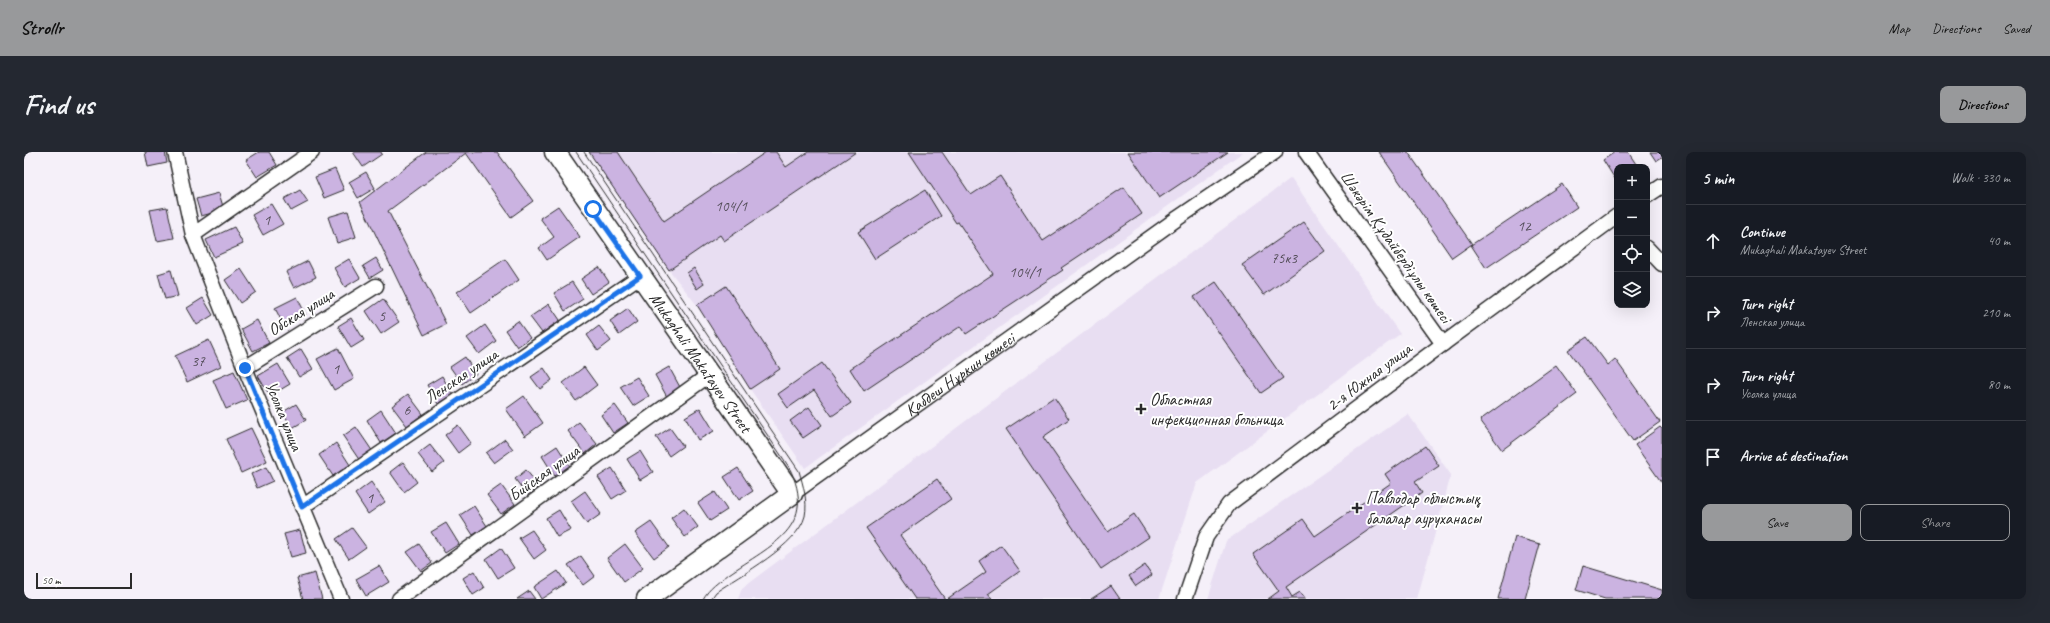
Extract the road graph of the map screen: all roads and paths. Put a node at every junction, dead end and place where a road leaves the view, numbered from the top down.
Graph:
1 (175, 152) edge
2 (312, 152) edge
3 (555, 152) edge
4 (1275, 152) edge
5 (1306, 152) edge
6 (1662, 186) edge
7 (1650, 194) edge
8 (1614, 218) edge
9 (193, 235) junction
10 (1650, 251) edge
11 (1662, 264) edge
12 (640, 276) junction
13 (376, 286) dead end
14 (1443, 344) junction
15 (245, 368) junction
16 (709, 375) junction
17 (792, 494) junction
18 (302, 507) junction
19 (341, 599) edge
20 (400, 599) edge
21 (646, 599) edge
22 (1186, 599) edge

1 - 9 street, Усолка улица
2 - 9 street
3 - 12 main road, Mukaghali Makatayev Street
4 - 17 street, Қабдеш Нұркин көшесі
5 - 14 street, Шәкәрім Құдайбердіұлы көшесі
6 - 7 street
8 - 14 street, 2-я Южная улица
9 - 15 street, Усолка улица
10 - 11 street
12 - 16 main road, Mukaghali Makatayev Street
12 - 18 street, Ленская улица
13 - 15 street, Обская улица
14 - 22 street, 2-я Южная улица
15 - 18 street, Усолка улица
16 - 17 main road, Mukaghali Makatayev Street
16 - 20 street, Бийская улица
17 - 21 main road, Қабдеш Нұркин көшесі
18 - 19 street, Усолка улица

